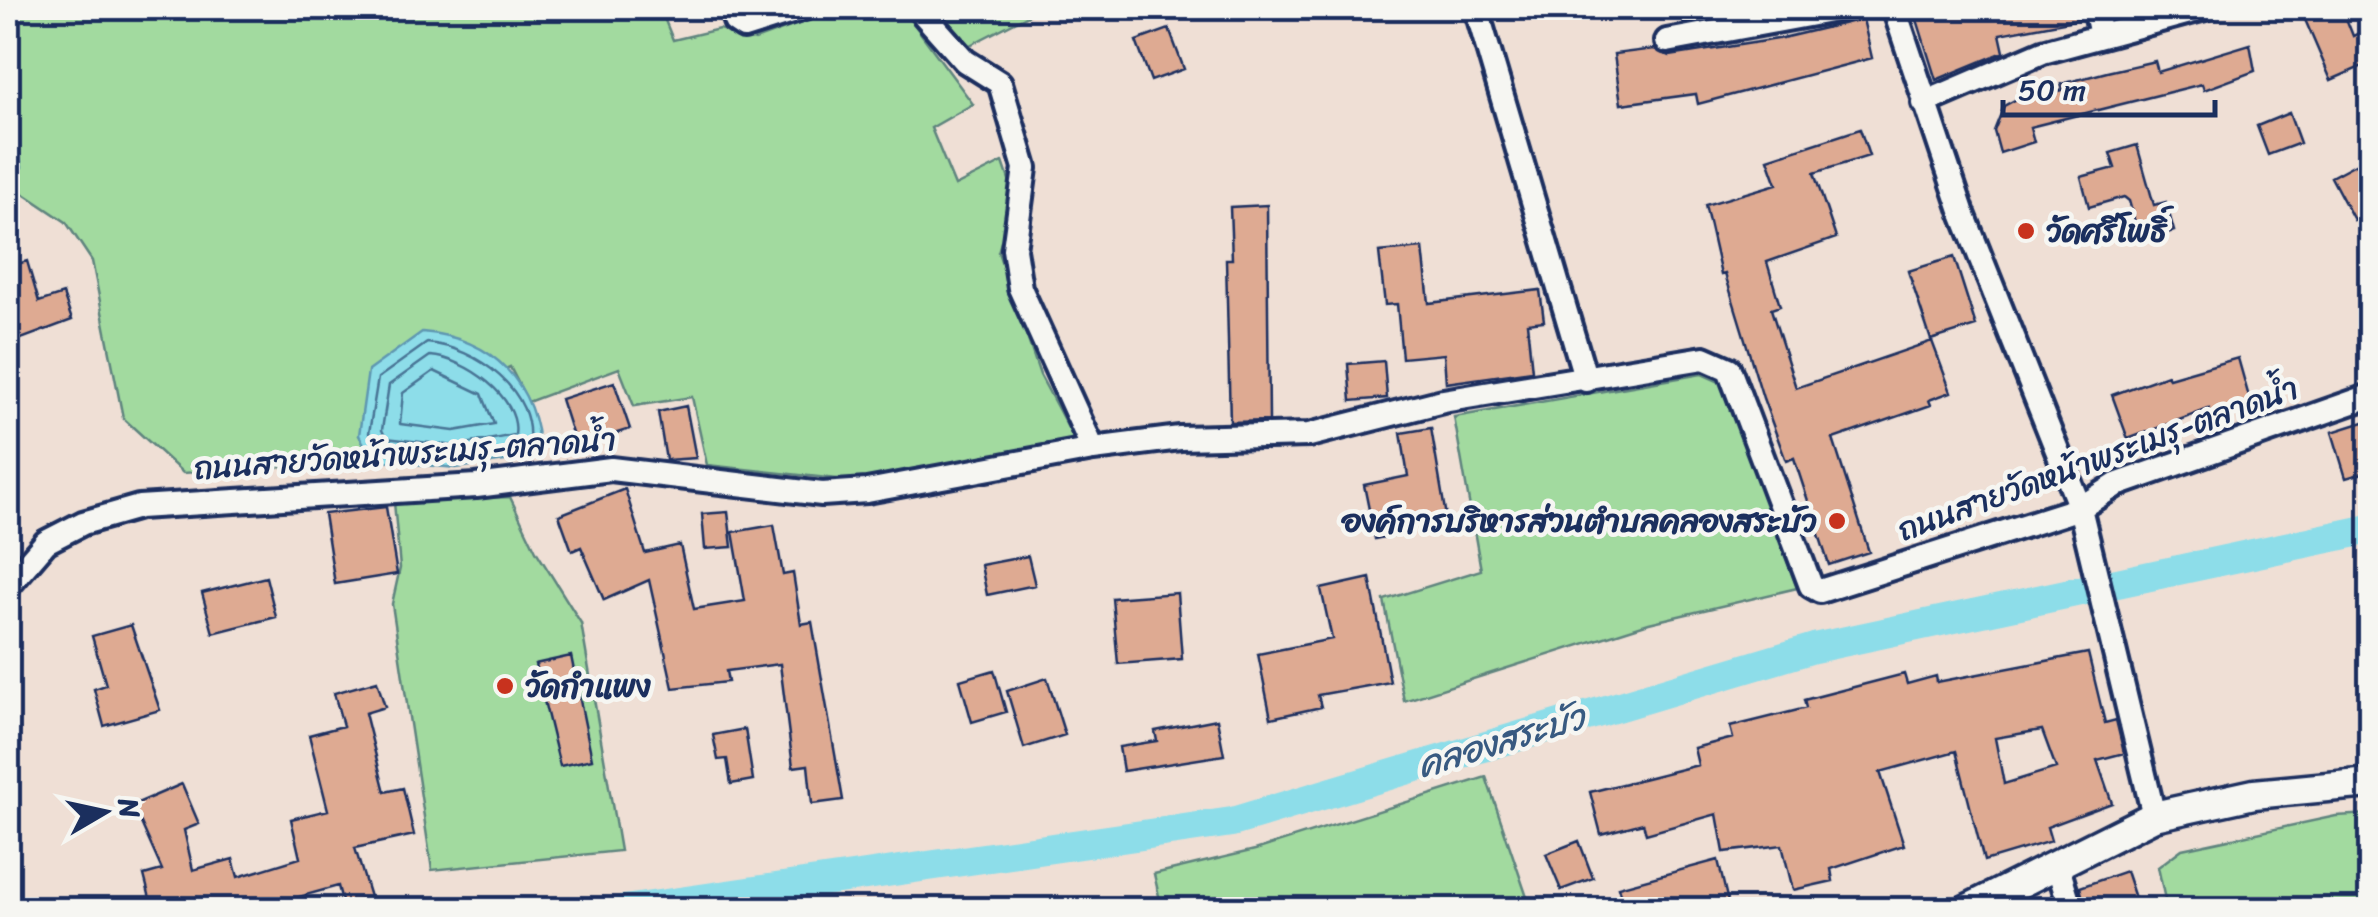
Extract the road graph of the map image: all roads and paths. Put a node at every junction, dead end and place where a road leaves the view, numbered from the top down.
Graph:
1 (731, 8) edge
2 (804, 8) edge
3 (918, 8) edge
4 (1476, 8) edge
5 (1846, 8) edge
6 (1894, 8) edge
7 (2095, 8) edge
8 (2205, 8) edge
9 (2101, 35) junction
10 (1667, 40) dead end
11 (1924, 104) junction
12 (1586, 380) junction
13 (2370, 396) edge
14 (1092, 449) junction
15 (2083, 516) junction
16 (8, 586) edge
17 (2370, 783) edge
18 (2154, 816) junction
19 (2057, 864) junction
20 (1979, 906) edge
21 (2072, 910) edge

1 - 2 street
3 - 14 street
4 - 12 street
5 - 10 street
6 - 11 street
7 - 9 street
8 - 9 street
9 - 11 street
11 - 15 street
12 - 14 street, ถนนสายวัดหน้าพระเมรุ-ตลาดน้ำ
12 - 15 street, ถนนสายวัดหน้าพระเมรุ-ตลาดน้ำ
13 - 15 street, ถนนสายวัดหน้าพระเมรุ-ตลาดน้ำ
14 - 16 street, ถนนสายวัดหน้าพระเมรุ-ตลาดน้ำ
15 - 18 street
17 - 18 street
18 - 19 street
19 - 20 street
19 - 21 street

